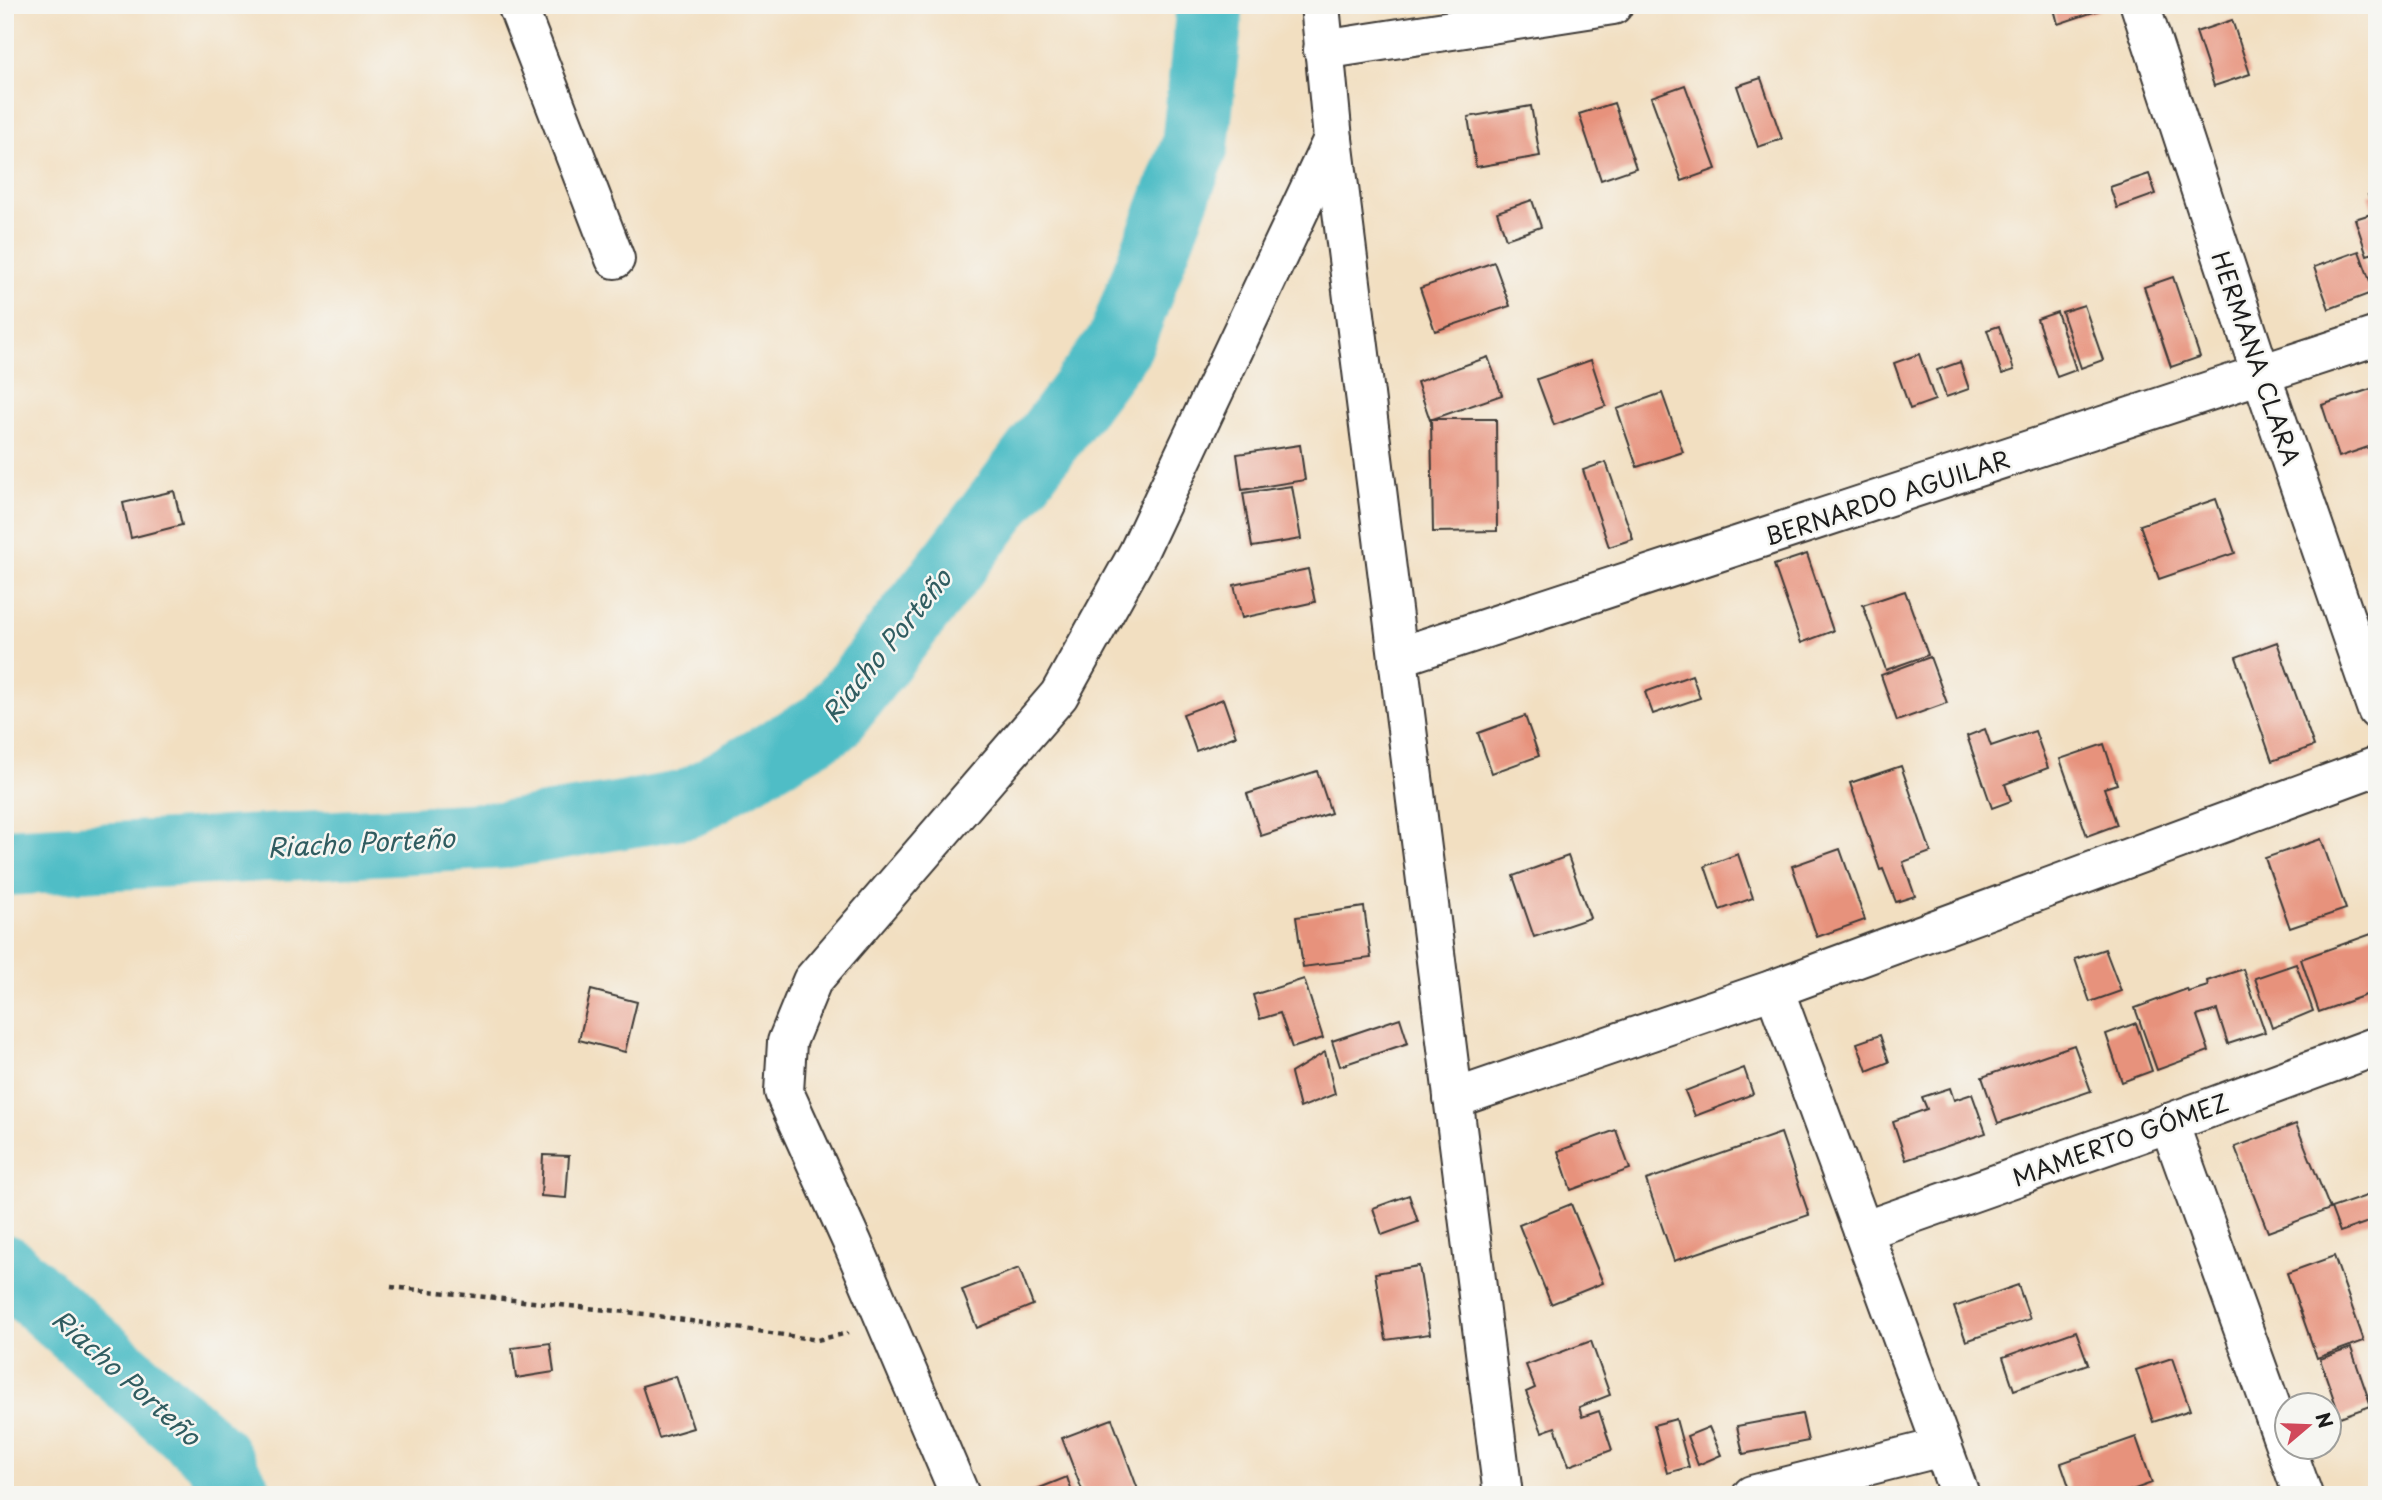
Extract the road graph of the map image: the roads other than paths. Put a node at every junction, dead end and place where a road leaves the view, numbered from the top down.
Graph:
1 (517, 5) edge
2 (1320, 5) edge
3 (1613, 5) edge
4 (2140, 5) edge
5 (1323, 50) junction
6 (1333, 139) junction
7 (615, 259) dead end
8 (2377, 336) edge
9 (2262, 374) junction
10 (1398, 657) junction
11 (2377, 710) edge
12 (2377, 766) edge
13 (1774, 989) junction
14 (2377, 1046) edge
15 (1453, 1099) junction
16 (2169, 1123) junction
17 (1863, 1231) junction
18 (1942, 1447) junction
19 (960, 1495) edge
20 (1503, 1495) edge
21 (1752, 1495) edge
22 (1960, 1495) edge
23 (2303, 1495) edge

1 - 7 street
2 - 5 street
3 - 5 street
4 - 9 street, HERMANA CLARA
5 - 6 street
6 - 10 street
6 - 19 street
8 - 9 street, BERNARDO AGUILAR
9 - 10 street, BERNARDO AGUILAR
9 - 11 street, HERMANA CLARA
10 - 15 street
12 - 13 street
13 - 15 street
13 - 17 street
14 - 16 street, MAMERTO GÓMEZ
15 - 20 street
16 - 17 street, MAMERTO GÓMEZ
16 - 23 street
17 - 18 street
18 - 21 street
18 - 22 street

